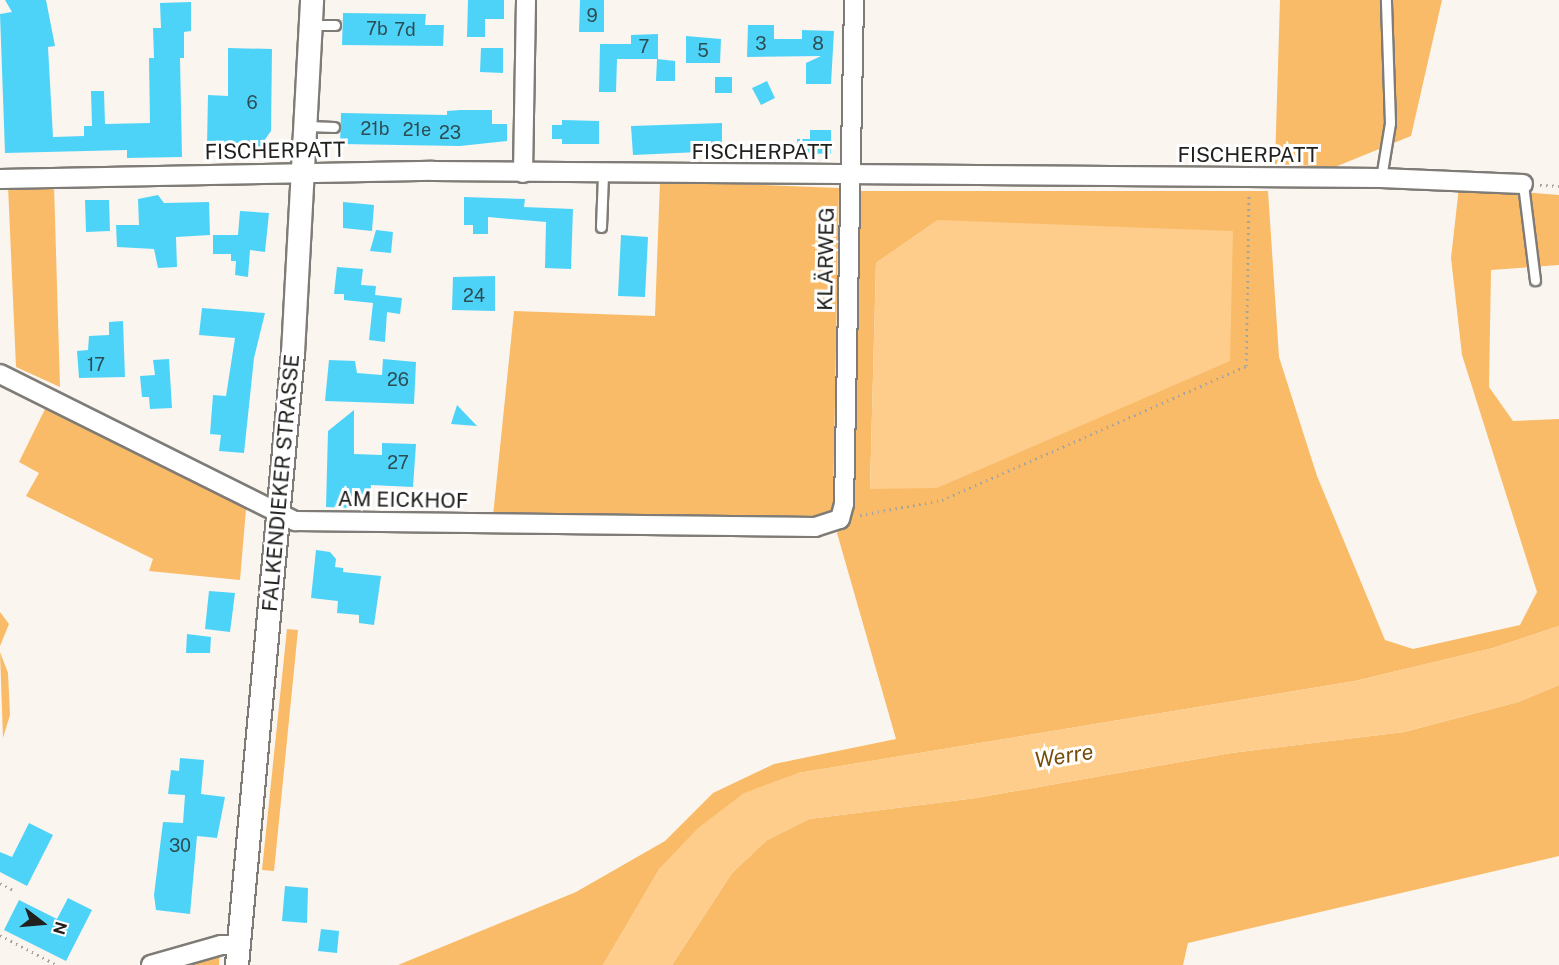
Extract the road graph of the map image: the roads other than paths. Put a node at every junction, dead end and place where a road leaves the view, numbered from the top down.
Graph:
1 (312, 0) edge
2 (526, 0) edge
3 (854, 0) edge
4 (1386, 0) edge
5 (311, 25) junction
6 (335, 25) dead end
7 (307, 126) junction
8 (334, 127) dead end
9 (304, 172) junction
10 (523, 173) junction
11 (603, 174) junction
12 (850, 175) junction
13 (1382, 178) junction
14 (0, 179) edge
15 (1523, 184) joint
16 (601, 227) dead end
17 (1535, 280) dead end
18 (0, 374) edge
19 (280, 513) junction
20 (840, 519) joint
21 (237, 955) edge
22 (151, 965) edge

1 - 5 street, FALKENDIEKER STRASSE
2 - 10 street
3 - 12 street, KLÄRWEG
4 - 13 lane
5 - 6 lane
5 - 7 street, FALKENDIEKER STRASSE
7 - 8 lane
7 - 9 street, FALKENDIEKER STRASSE
9 - 10 street, FISCHERPATT
9 - 14 street, FISCHERPATT
9 - 19 street, FALKENDIEKER STRASSE
10 - 11 street, FISCHERPATT
11 - 12 street, FISCHERPATT
11 - 16 lane
12 - 13 street, FISCHERPATT
12 - 20 street, KLÄRWEG
13 - 15 street, FISCHERPATT
15 - 17 lane
18 - 19 street, AM EICKHOF
19 - 20 street, AM EICKHOF
19 - 21 street, FALKENDIEKER STRASSE
21 - 22 street

